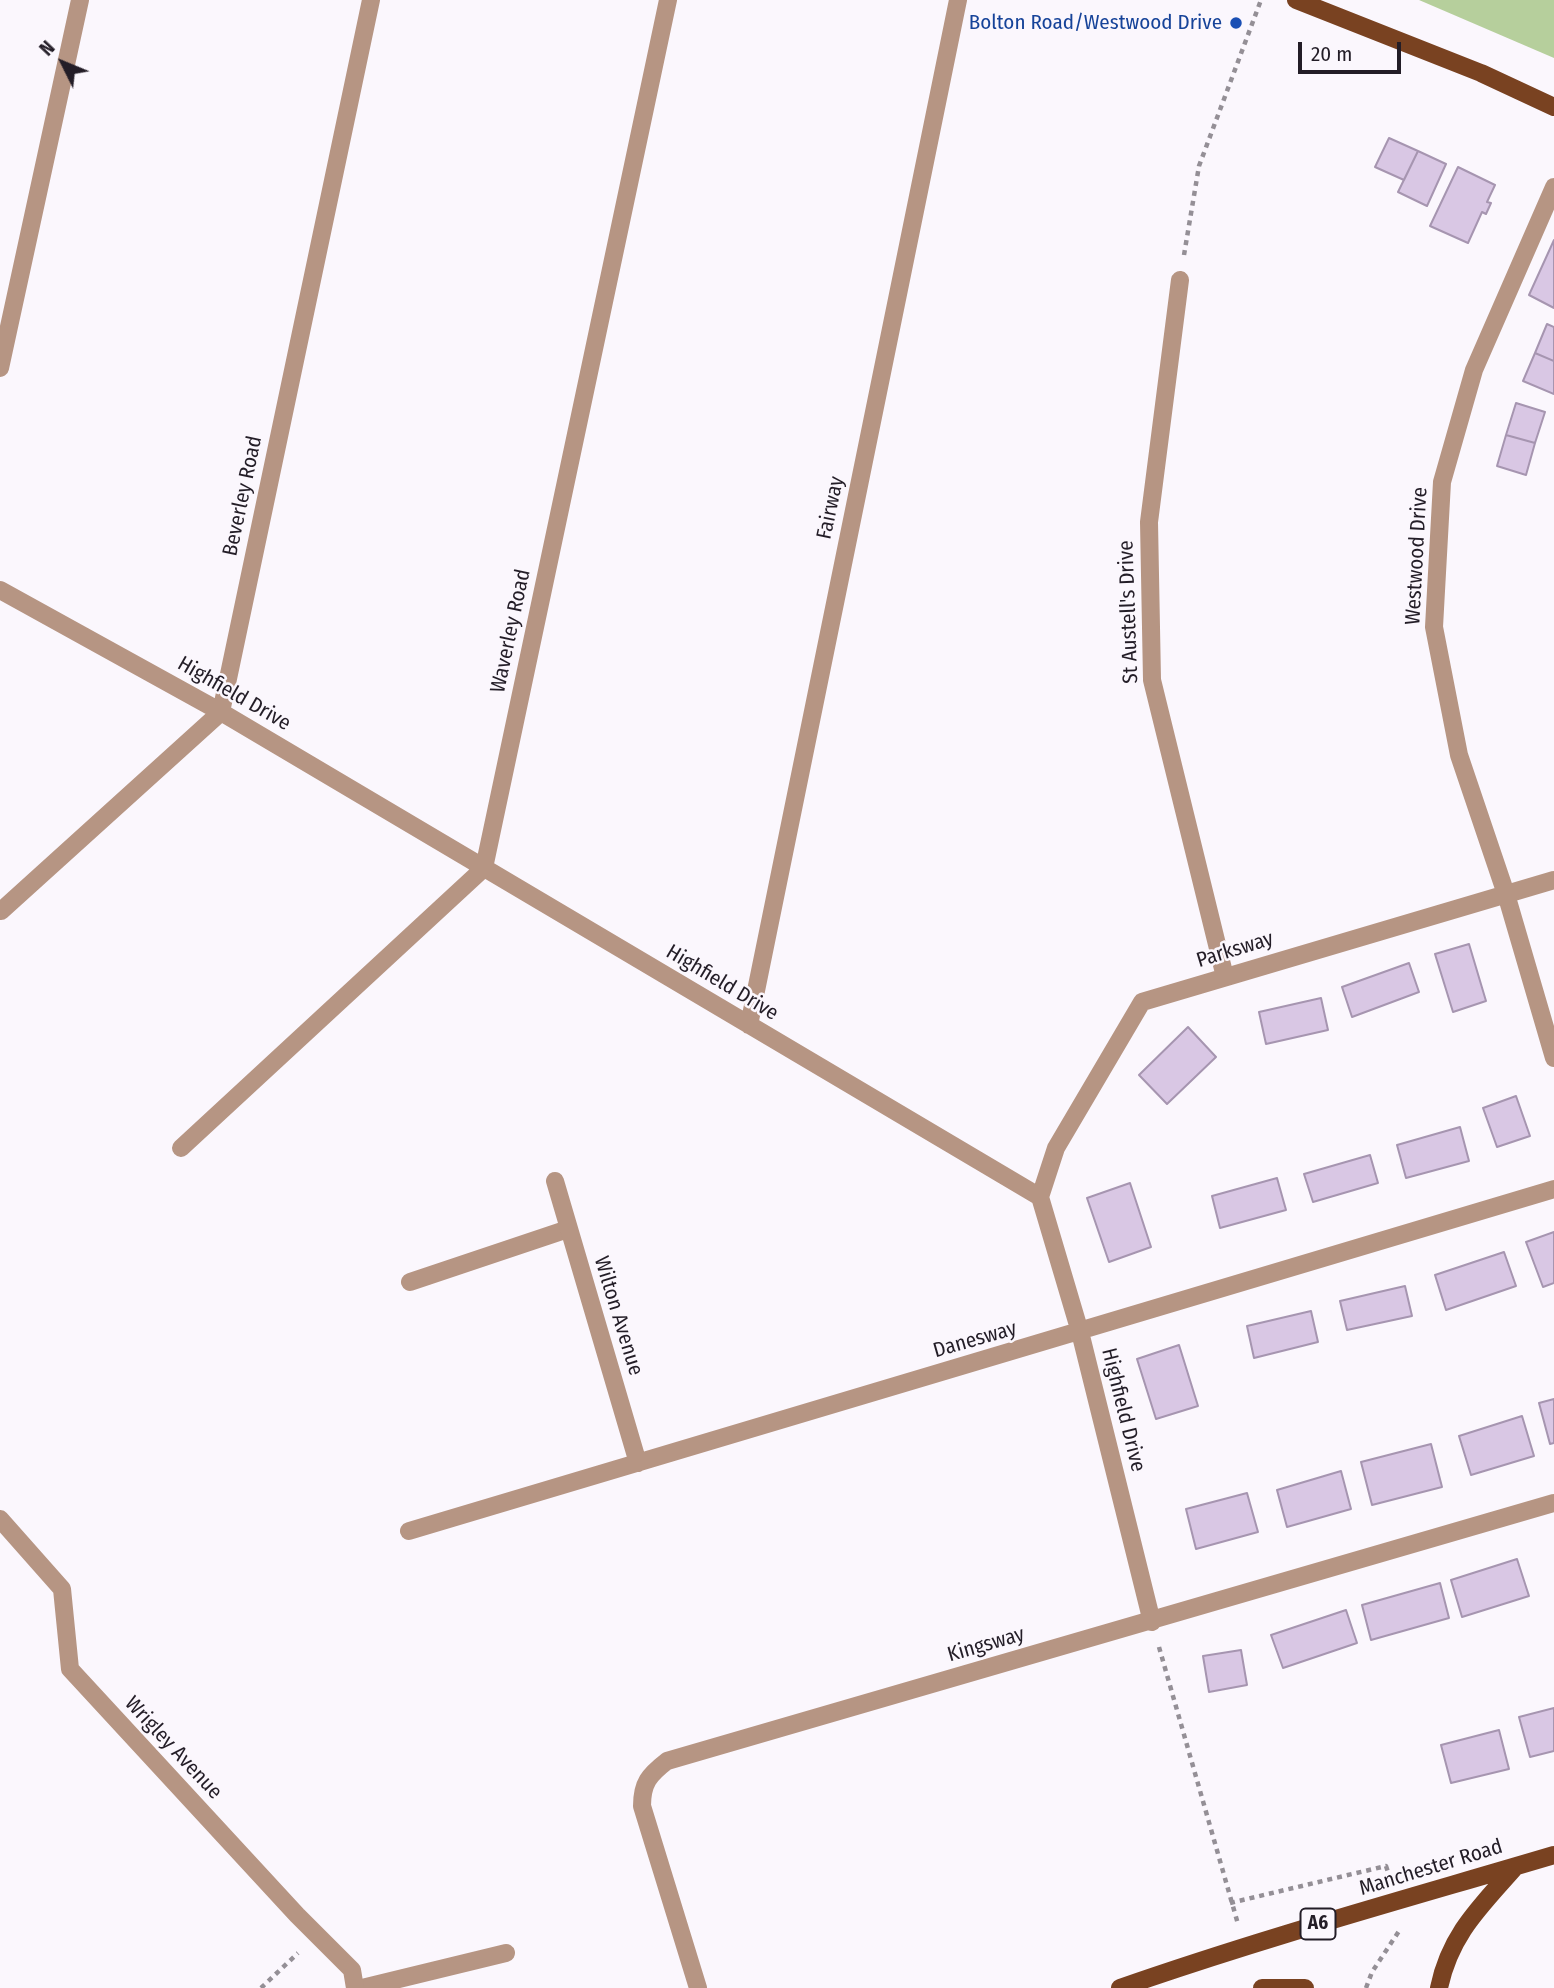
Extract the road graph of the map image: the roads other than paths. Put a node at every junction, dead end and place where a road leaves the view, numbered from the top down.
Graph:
1 (80, 0) edge
2 (370, 0) edge
3 (668, 0) edge
4 (958, 0) edge
5 (1296, 0) edge
6 (1554, 107) edge
7 (1554, 187) edge
8 (1180, 280) road end
9 (0, 368) edge
10 (0, 590) edge
11 (221, 712) junction
12 (484, 868) junction
13 (1554, 880) edge
14 (1506, 894) junction
15 (1, 911) edge
16 (1225, 977) junction
17 (749, 1025) junction
18 (1554, 1058) edge
19 (181, 1148) dead end
20 (555, 1181) dead end
21 (1554, 1189) edge
22 (1040, 1197) junction
23 (568, 1229) junction
24 (410, 1282) dead end
25 (1080, 1332) junction
26 (638, 1463) junction
27 (1554, 1503) edge
28 (0, 1519) edge
29 (409, 1531) dead end
30 (1152, 1622) junction
31 (1554, 1854) edge
32 (1517, 1866) junction
33 (506, 1953) dead end
34 (355, 1988) edge
35 (362, 1988) edge
36 (698, 1988) edge
37 (1121, 1988) edge
38 (1262, 1988) edge
39 (1305, 1988) edge
40 (1439, 1988) edge

1 - 9 street
2 - 11 street, Beverley Road
3 - 12 street, Waverley Road
4 - 17 street, Fairway
5 - 6 main road
7 - 14 street, Westwood Drive
8 - 16 street, St Austell's Drive
10 - 11 street, Highfield Drive
11 - 12 street, Highfield Drive
11 - 15 street
12 - 17 street, Highfield Drive
12 - 19 street
13 - 14 street, Parksway
14 - 16 street, Parksway
14 - 18 street, Westwood Drive
16 - 22 street, Parksway
17 - 22 street, Highfield Drive
20 - 23 street, Wilton Avenue
21 - 25 street, Danesway
22 - 25 street, Highfield Drive
23 - 24 street
23 - 26 street, Wilton Avenue
25 - 26 street, Danesway
25 - 30 street, Highfield Drive
26 - 29 street, Danesway
27 - 30 street, Kingsway
28 - 34 street, Wrigley Avenue
30 - 36 street, Kingsway
31 - 32 main road, Manchester Road / A6
32 - 37 main road, Manchester Road / A6
32 - 40 main road
33 - 35 street
38 - 39 main road

